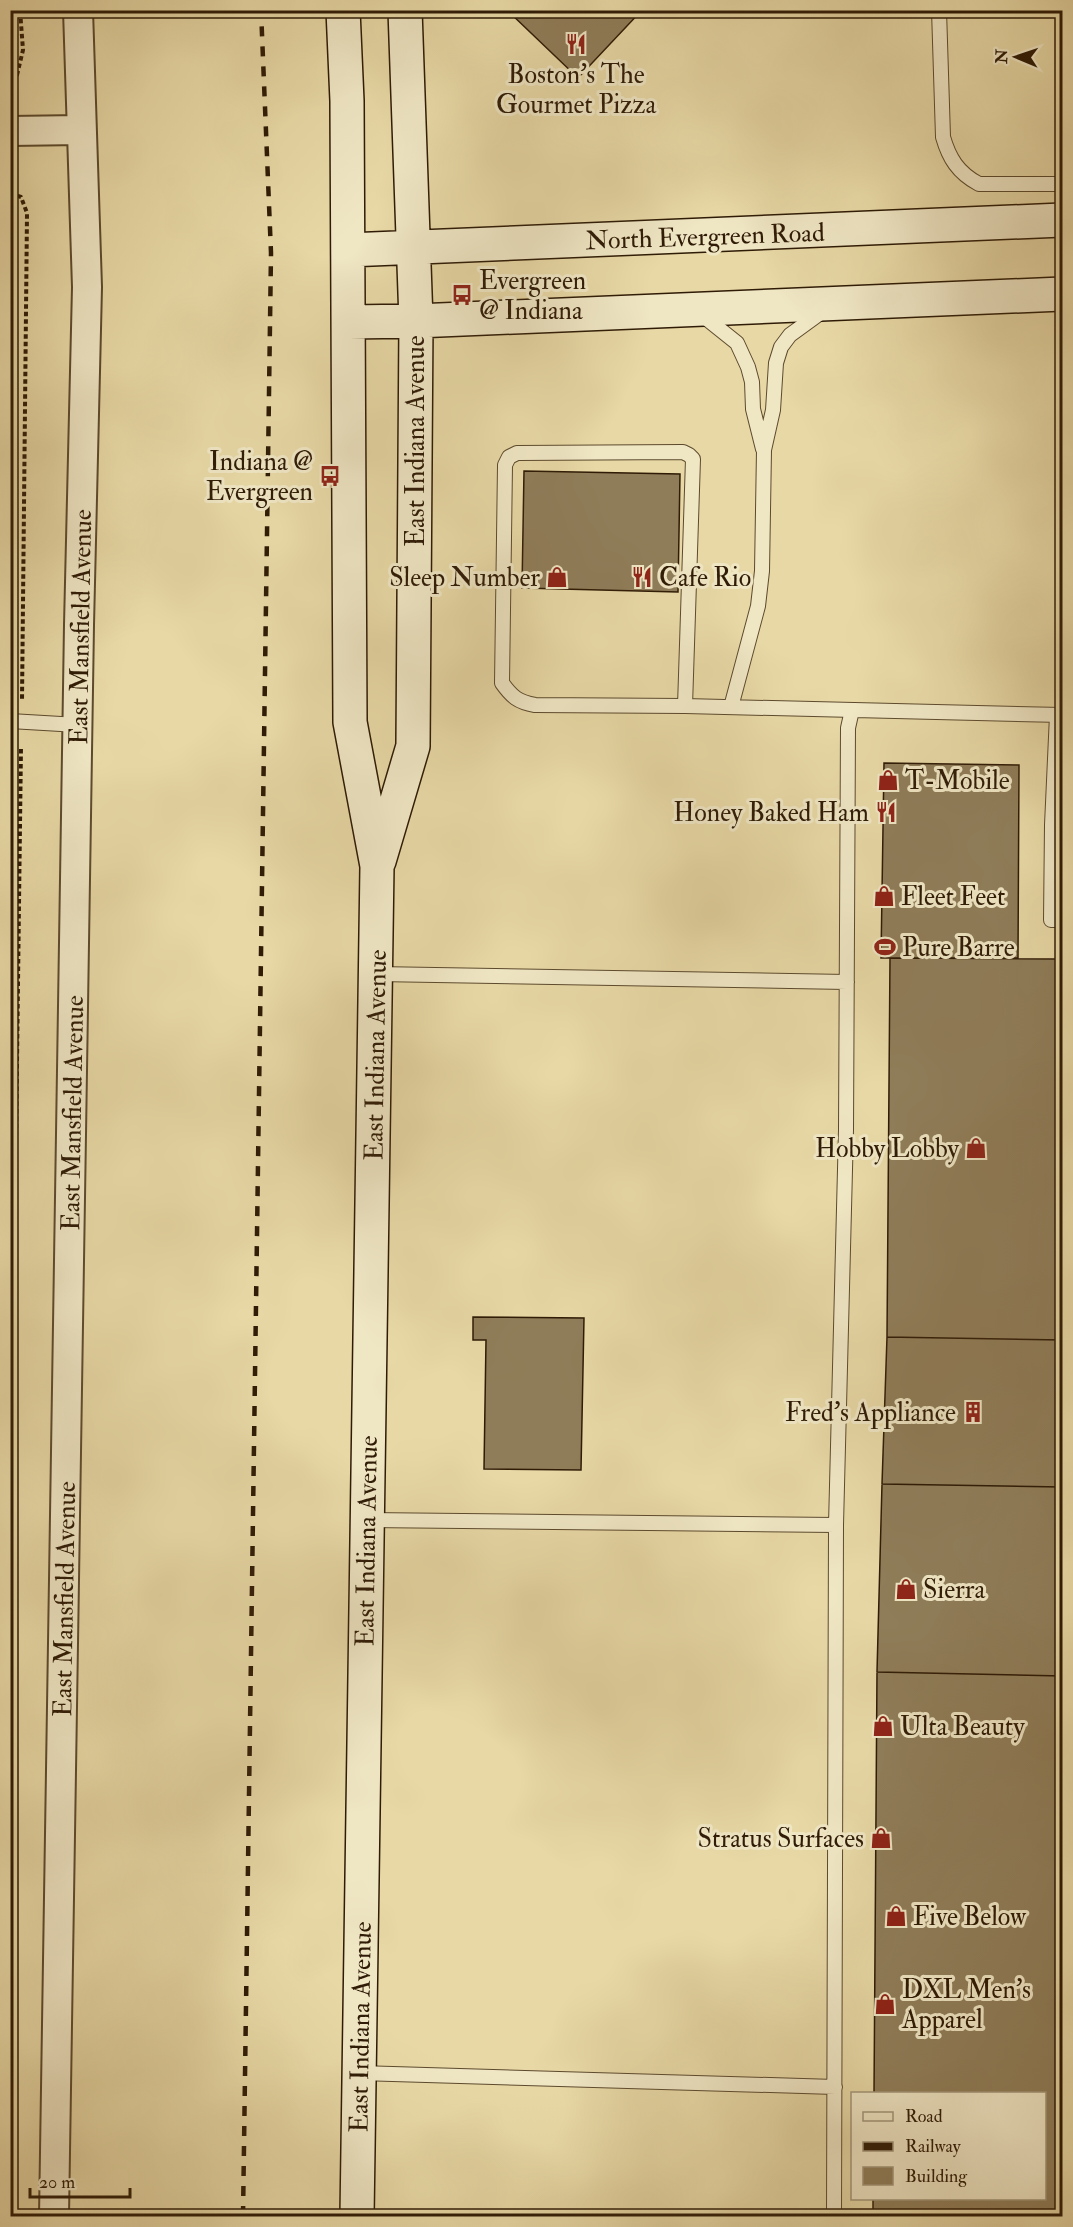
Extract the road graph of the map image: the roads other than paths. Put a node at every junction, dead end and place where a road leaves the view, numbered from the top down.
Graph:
1 (78, 10) edge
2 (343, 10) edge
3 (405, 10) edge
4 (939, 10) edge
5 (80, 130) junction
6 (10, 131) edge
7 (1062, 184) edge
8 (1062, 220) edge
9 (415, 248) junction
10 (348, 250) junction
11 (1062, 294) edge
12 (835, 304) junction
13 (693, 309) junction
14 (416, 321) junction
15 (349, 322) junction
16 (764, 450) junction
17 (685, 706) junction
18 (731, 707) junction
19 (852, 710) junction
20 (1060, 715) edge
21 (16, 721) edge
22 (78, 725) junction
23 (377, 866) junction
24 (1062, 920) edge
25 (376, 974) junction
26 (847, 982) junction
27 (366, 1520) junction
28 (836, 1525) junction
29 (359, 2073) junction
30 (835, 2087) junction
31 (54, 2217) edge
32 (357, 2217) edge
33 (834, 2217) edge

1 - 5 street, East Mansfield Avenue
2 - 10 main road, East Indiana Avenue
3 - 9 main road, East Indiana Avenue
4 - 7 lane
5 - 6 street
5 - 22 street, East Mansfield Avenue
8 - 9 main road, North Evergreen Road
9 - 10 main road, North Evergreen Road
9 - 14 main road, East Indiana Avenue
10 - 15 main road, East Indiana Avenue
11 - 12 main road
12 - 13 main road
12 - 16 lane
13 - 14 main road
13 - 16 lane
14 - 15 main road
14 - 23 main road, East Indiana Avenue
15 - 23 main road, East Indiana Avenue
16 - 18 lane
17 - 17 lane
17 - 18 lane
18 - 19 lane
19 - 20 lane
19 - 26 lane
20 - 24 lane
21 - 22 lane
22 - 31 street, East Mansfield Avenue
23 - 25 main road, East Indiana Avenue
25 - 26 lane
25 - 27 main road, East Indiana Avenue
26 - 28 lane
27 - 28 lane
27 - 29 main road, East Indiana Avenue
28 - 30 lane
29 - 30 lane
29 - 32 main road, East Indiana Avenue
30 - 33 lane

